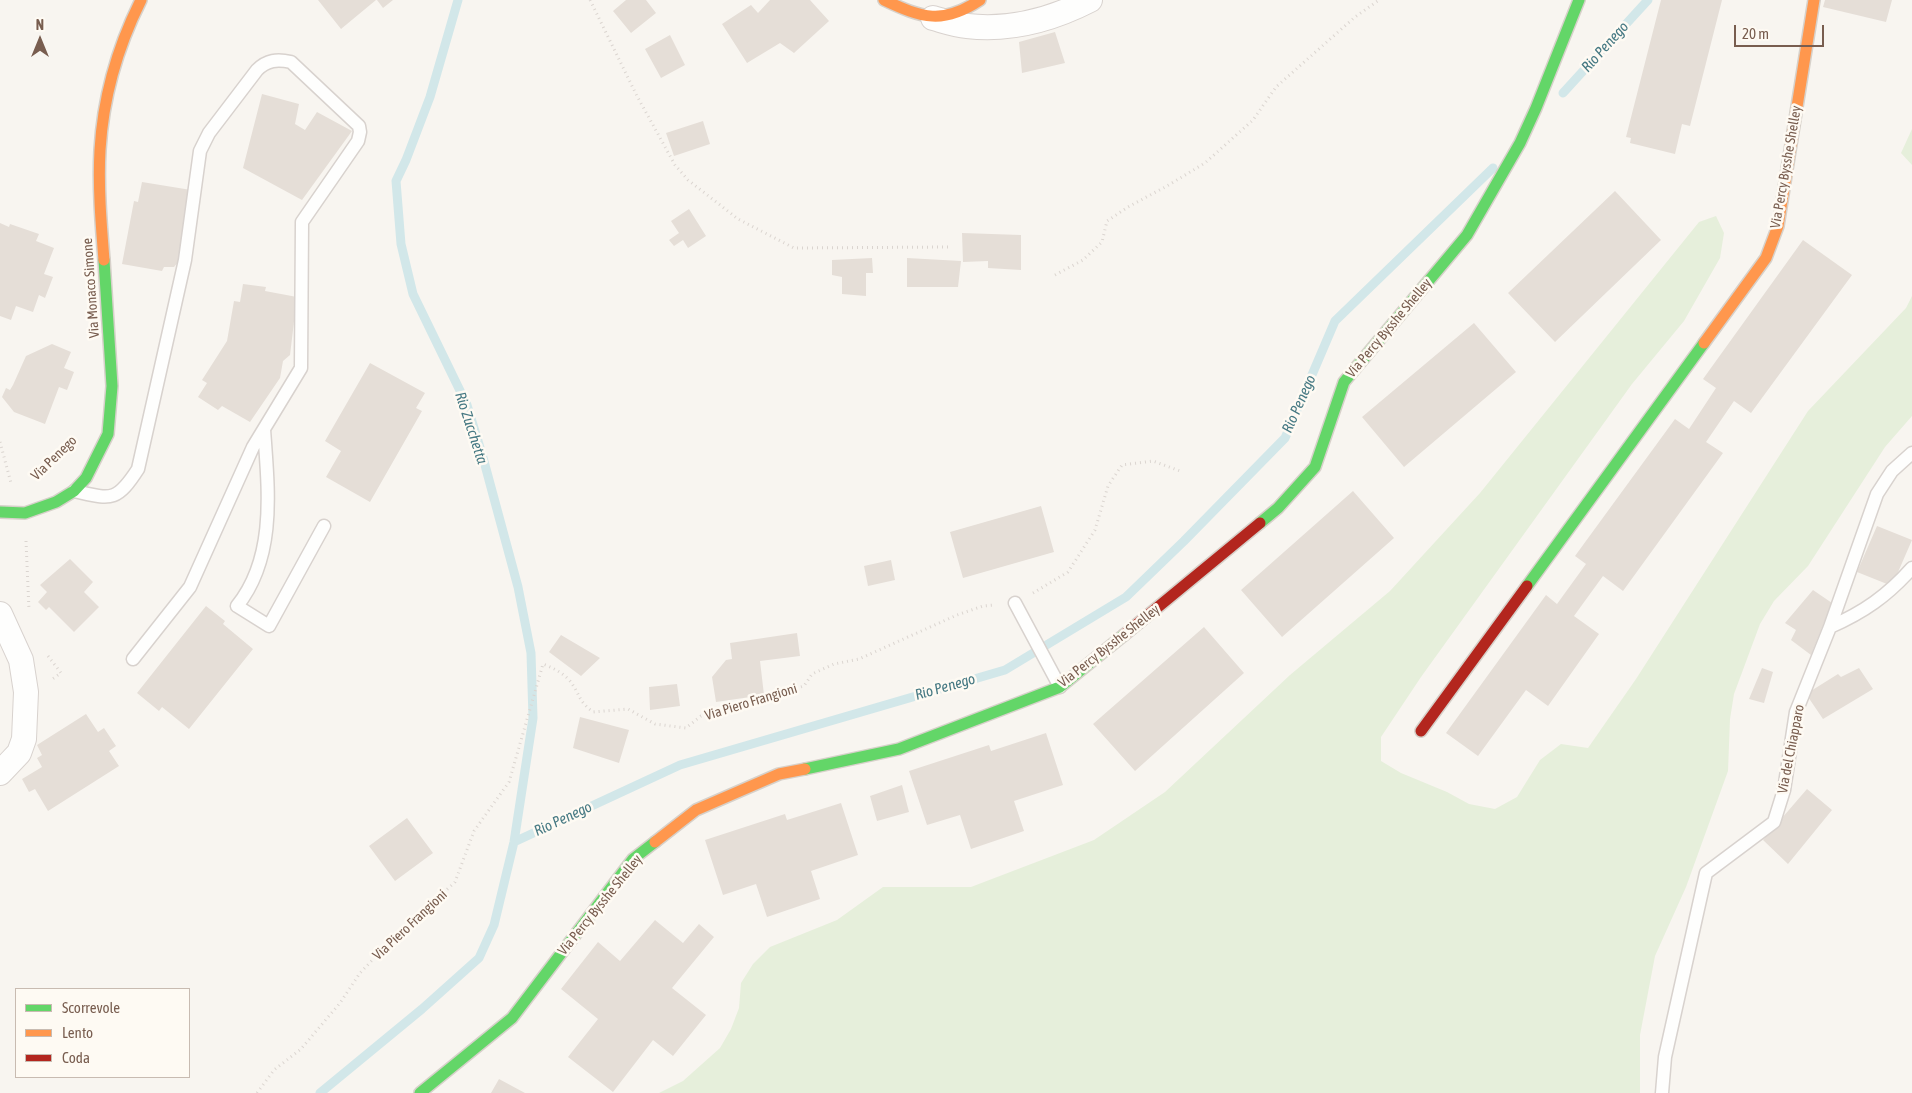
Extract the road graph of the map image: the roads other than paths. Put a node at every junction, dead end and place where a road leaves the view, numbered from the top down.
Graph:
1 (141, 0) edge
2 (884, 0) edge
3 (980, 0) edge
4 (1578, 0) edge
5 (1814, 0) edge
6 (1075, 2) edge
7 (933, 18) junction
8 (264, 429) junction
9 (1912, 453) edge
10 (74, 491) junction
11 (0, 512) edge
12 (324, 526) dead end
13 (1912, 568) edge
14 (1015, 603) road end
15 (0, 614) edge
16 (1830, 627) junction
17 (133, 659) dead end
18 (1060, 687) junction
19 (1421, 731) dead end
20 (0, 773) edge
21 (420, 1093) edge
22 (1662, 1093) edge

1 - 10 street, Via Monaco Simone
2 - 7 street
3 - 7 street
4 - 18 street, Via Percy Bysshe Shelley
5 - 19 street, Via Percy Bysshe Shelley
6 - 7 street
8 - 10 lane
8 - 12 lane
8 - 17 lane
9 - 16 lane, Via del Chiapparo
10 - 11 street, Via Monaco Simone
13 - 16 lane
14 - 18 lane
15 - 20 street
16 - 22 lane, Via del Chiapparo
18 - 21 street, Via Percy Bysshe Shelley

